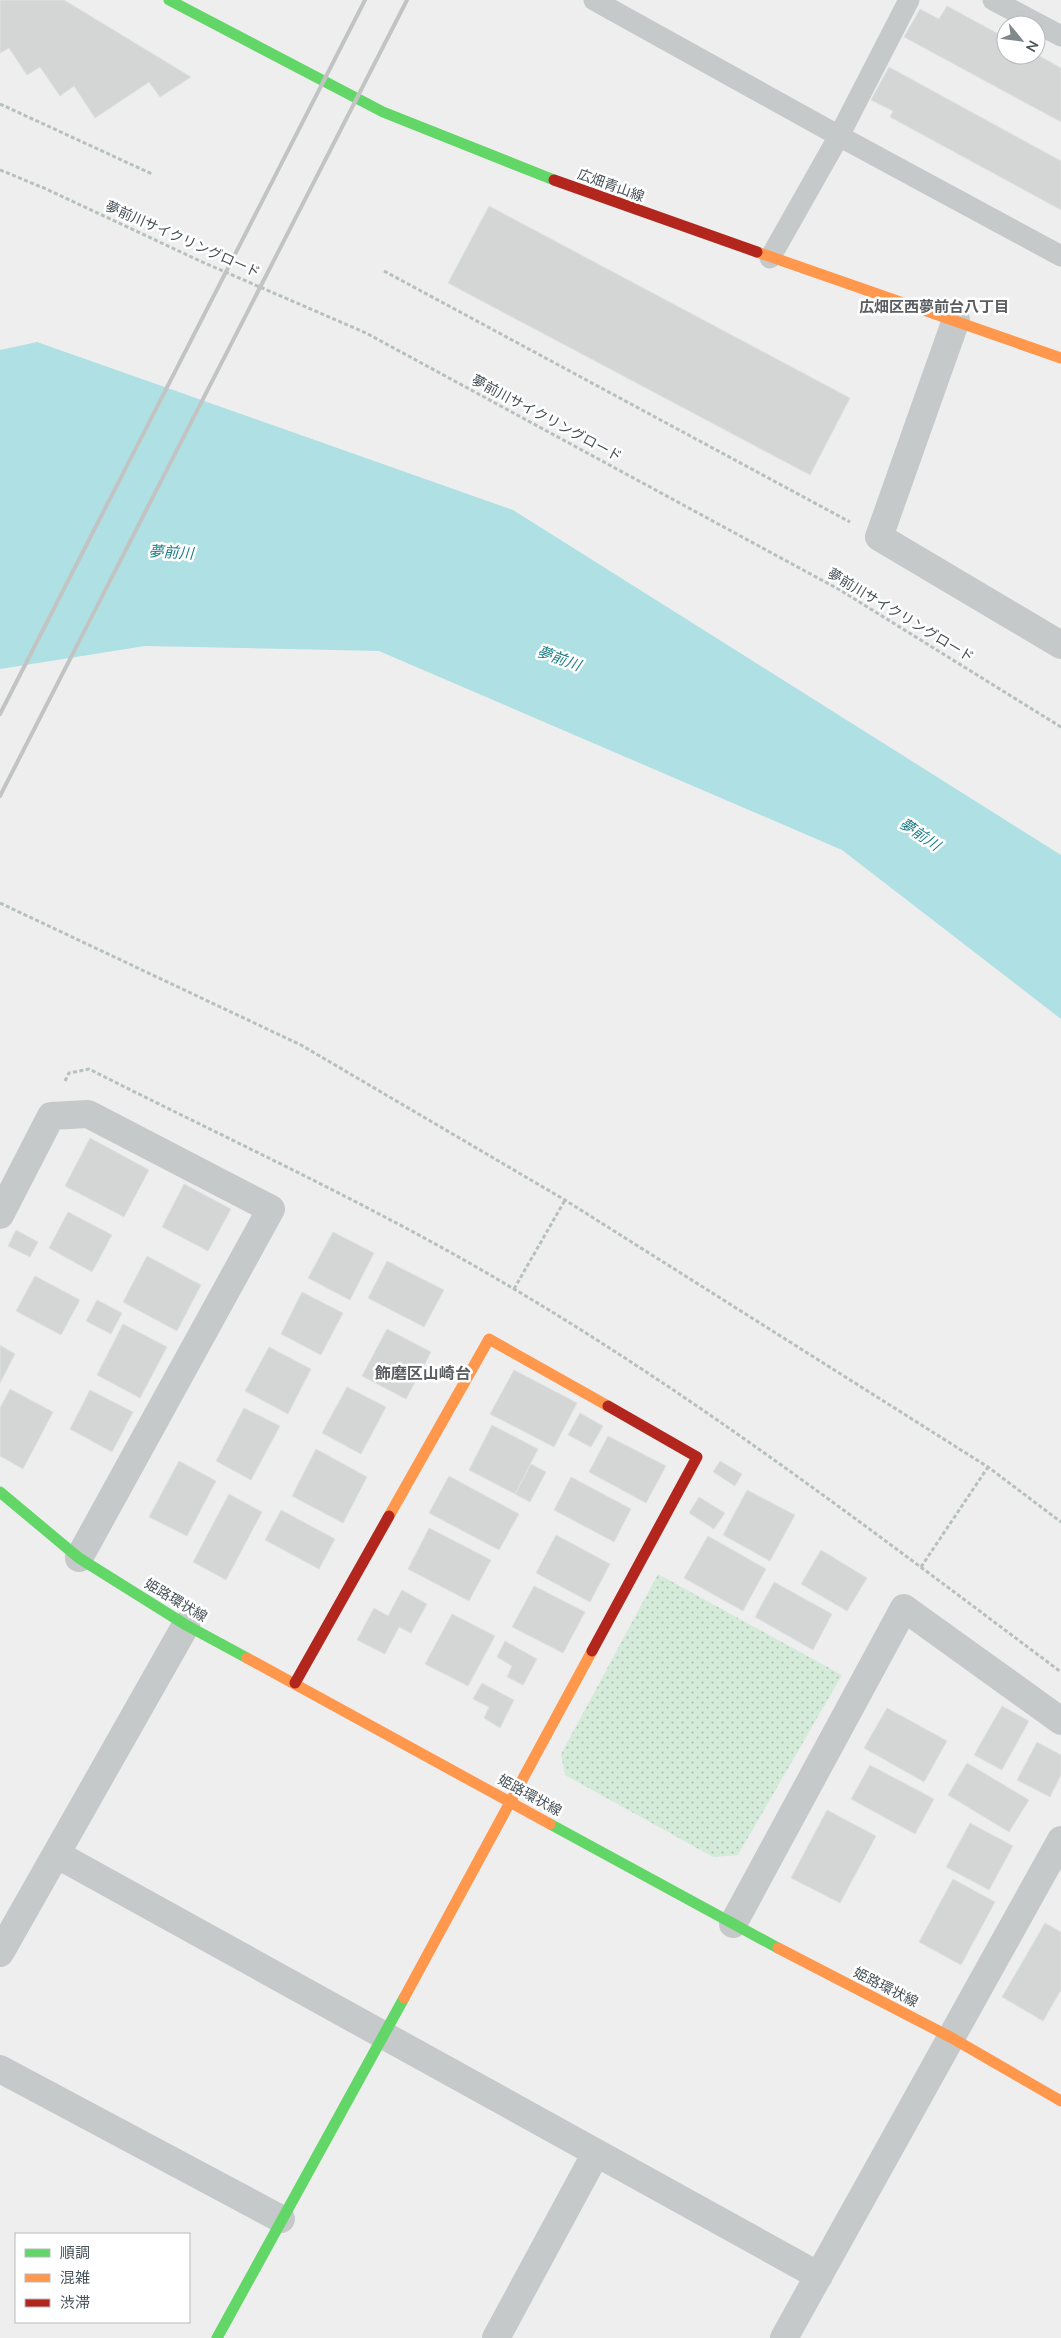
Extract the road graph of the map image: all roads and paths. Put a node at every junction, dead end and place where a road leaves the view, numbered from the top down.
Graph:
1 (169, 0) edge
2 (594, 0) edge
3 (909, 0) edge
4 (993, 0) edge
5 (1061, 36) edge
6 (0, 104) edge
7 (838, 136) junction
8 (0, 170) edge
9 (152, 174) dead end
10 (1061, 256) edge
11 (770, 258) junction
12 (384, 271) dead end
13 (956, 320) junction
14 (1061, 358) edge
15 (879, 537) junction
16 (1061, 645) edge
17 (1061, 727) edge
18 (0, 903) edge
19 (565, 1200) junction
20 (0, 1215) edge
21 (514, 1289) dead end
22 (988, 1467) junction
23 (0, 1492) edge
24 (1061, 1522) edge
25 (79, 1558) junction
26 (921, 1568) dead end
27 (186, 1625) junction
28 (295, 1683) junction
29 (1061, 1721) edge
30 (511, 1802) junction
31 (1061, 1840) edge
32 (56, 1854) junction
33 (732, 1924) junction
34 (0, 1953) edge
35 (383, 2035) junction
36 (952, 2038) junction
37 (0, 2069) edge
38 (1061, 2101) edge
39 (596, 2153) junction
40 (280, 2219) junction
41 (819, 2276) junction
42 (217, 2338) edge
43 (496, 2338) edge
44 (784, 2338) edge

1 - 11 main road, 広畑青山線
2 - 7 lane
3 - 7 lane
4 - 5 lane
6 - 9 path
7 - 10 lane
7 - 11 lane
8 - 17 path, 夢前川サイクリングロード
11 - 13 main road, 広畑青山線
12 - 15 path
13 - 14 main road, 広畑青山線
13 - 15 street
15 - 16 street
18 - 19 path
19 - 21 path
19 - 22 path
20 - 25 street
22 - 24 path
22 - 26 path
23 - 25 main road, 姫路環状線
25 - 27 main road, 姫路環状線
27 - 28 main road, 姫路環状線
27 - 32 street
28 - 30 main road, 姫路環状線
28 - 30 main road
29 - 33 street
30 - 33 main road, 姫路環状線
30 - 35 main road
31 - 36 street
32 - 34 street
32 - 35 street
33 - 36 main road, 姫路環状線
35 - 39 street
35 - 40 main road
36 - 38 main road, 姫路環状線
36 - 41 street
37 - 40 street
39 - 41 street
39 - 43 street
40 - 42 main road
41 - 44 street

